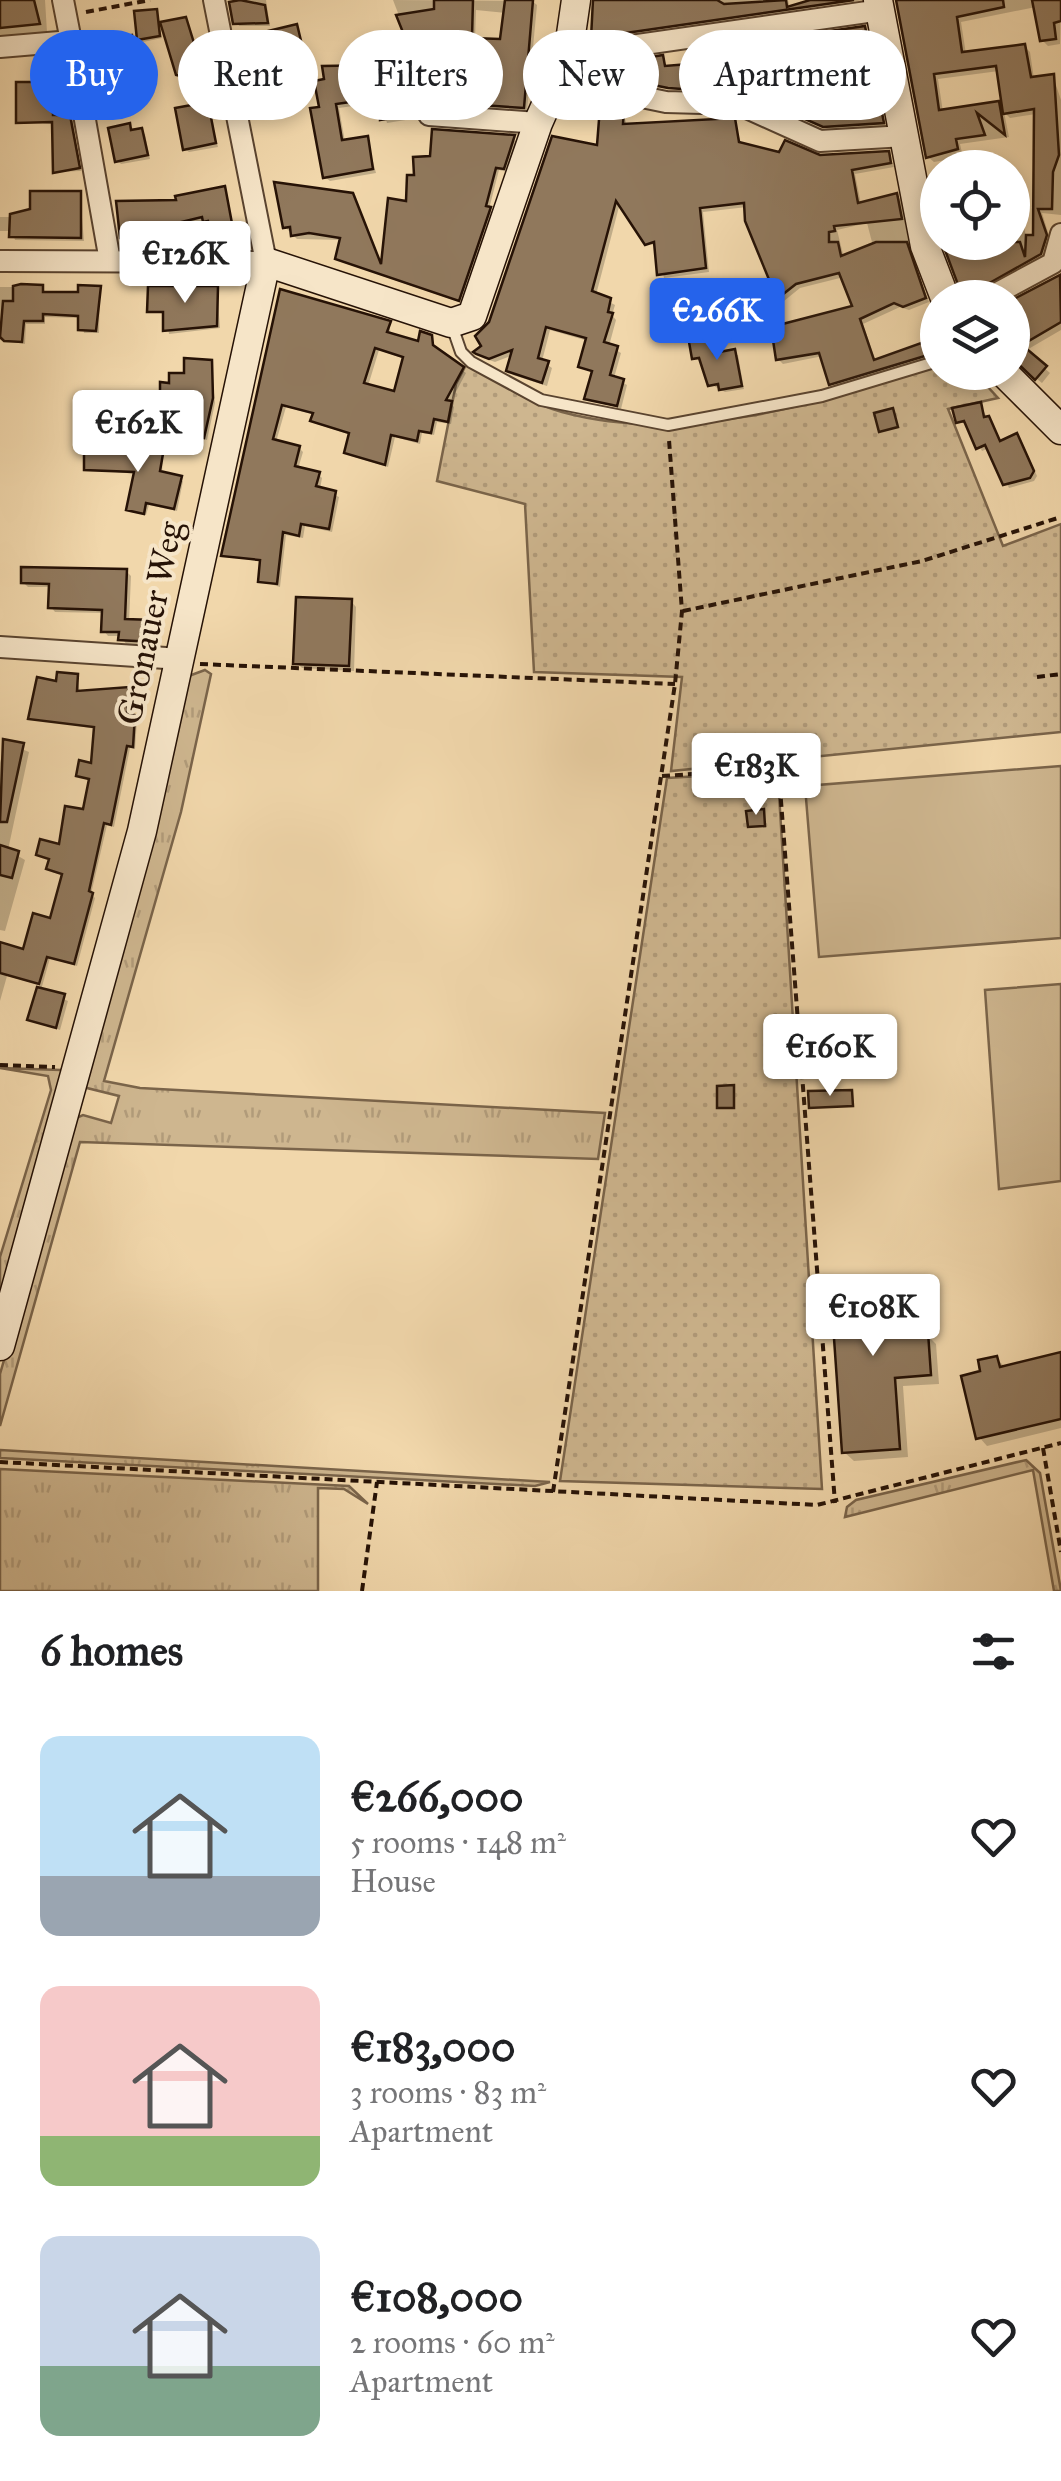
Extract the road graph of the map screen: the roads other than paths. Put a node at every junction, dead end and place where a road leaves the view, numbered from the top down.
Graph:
1 (63, 0) edge
2 (214, 0) edge
3 (576, 0) edge
4 (880, 5) edge
5 (68, 30) edge
6 (572, 30) edge
7 (659, 41) edge
8 (30, 44) edge
9 (0, 47) edge
10 (659, 101) edge
11 (84, 120) edge
12 (497, 120) edge
13 (539, 120) edge
14 (538, 123) junction
15 (906, 136) junction
16 (1061, 234) edge
17 (0, 261) edge
18 (110, 261) junction
19 (266, 262) junction
20 (938, 280) edge
21 (1021, 280) edge
22 (451, 323) junction
23 (920, 366) edge
24 (1021, 390) edge
25 (1061, 430) edge
26 (0, 647) edge
27 (180, 659) junction
28 (0, 1346) edge

1 - 5 street
2 - 19 street
3 - 6 street
4 - 7 street
4 - 15 street
8 - 9 street
10 - 15 street
11 - 18 street
12 - 14 street
13 - 14 street
14 - 22 street
15 - 20 street
16 - 21 street
17 - 18 street
18 - 19 street
19 - 22 street
19 - 27 street, Gronauer Weg
22 - 23 lane
24 - 25 street
26 - 27 street
27 - 28 street, Gronauer Weg

